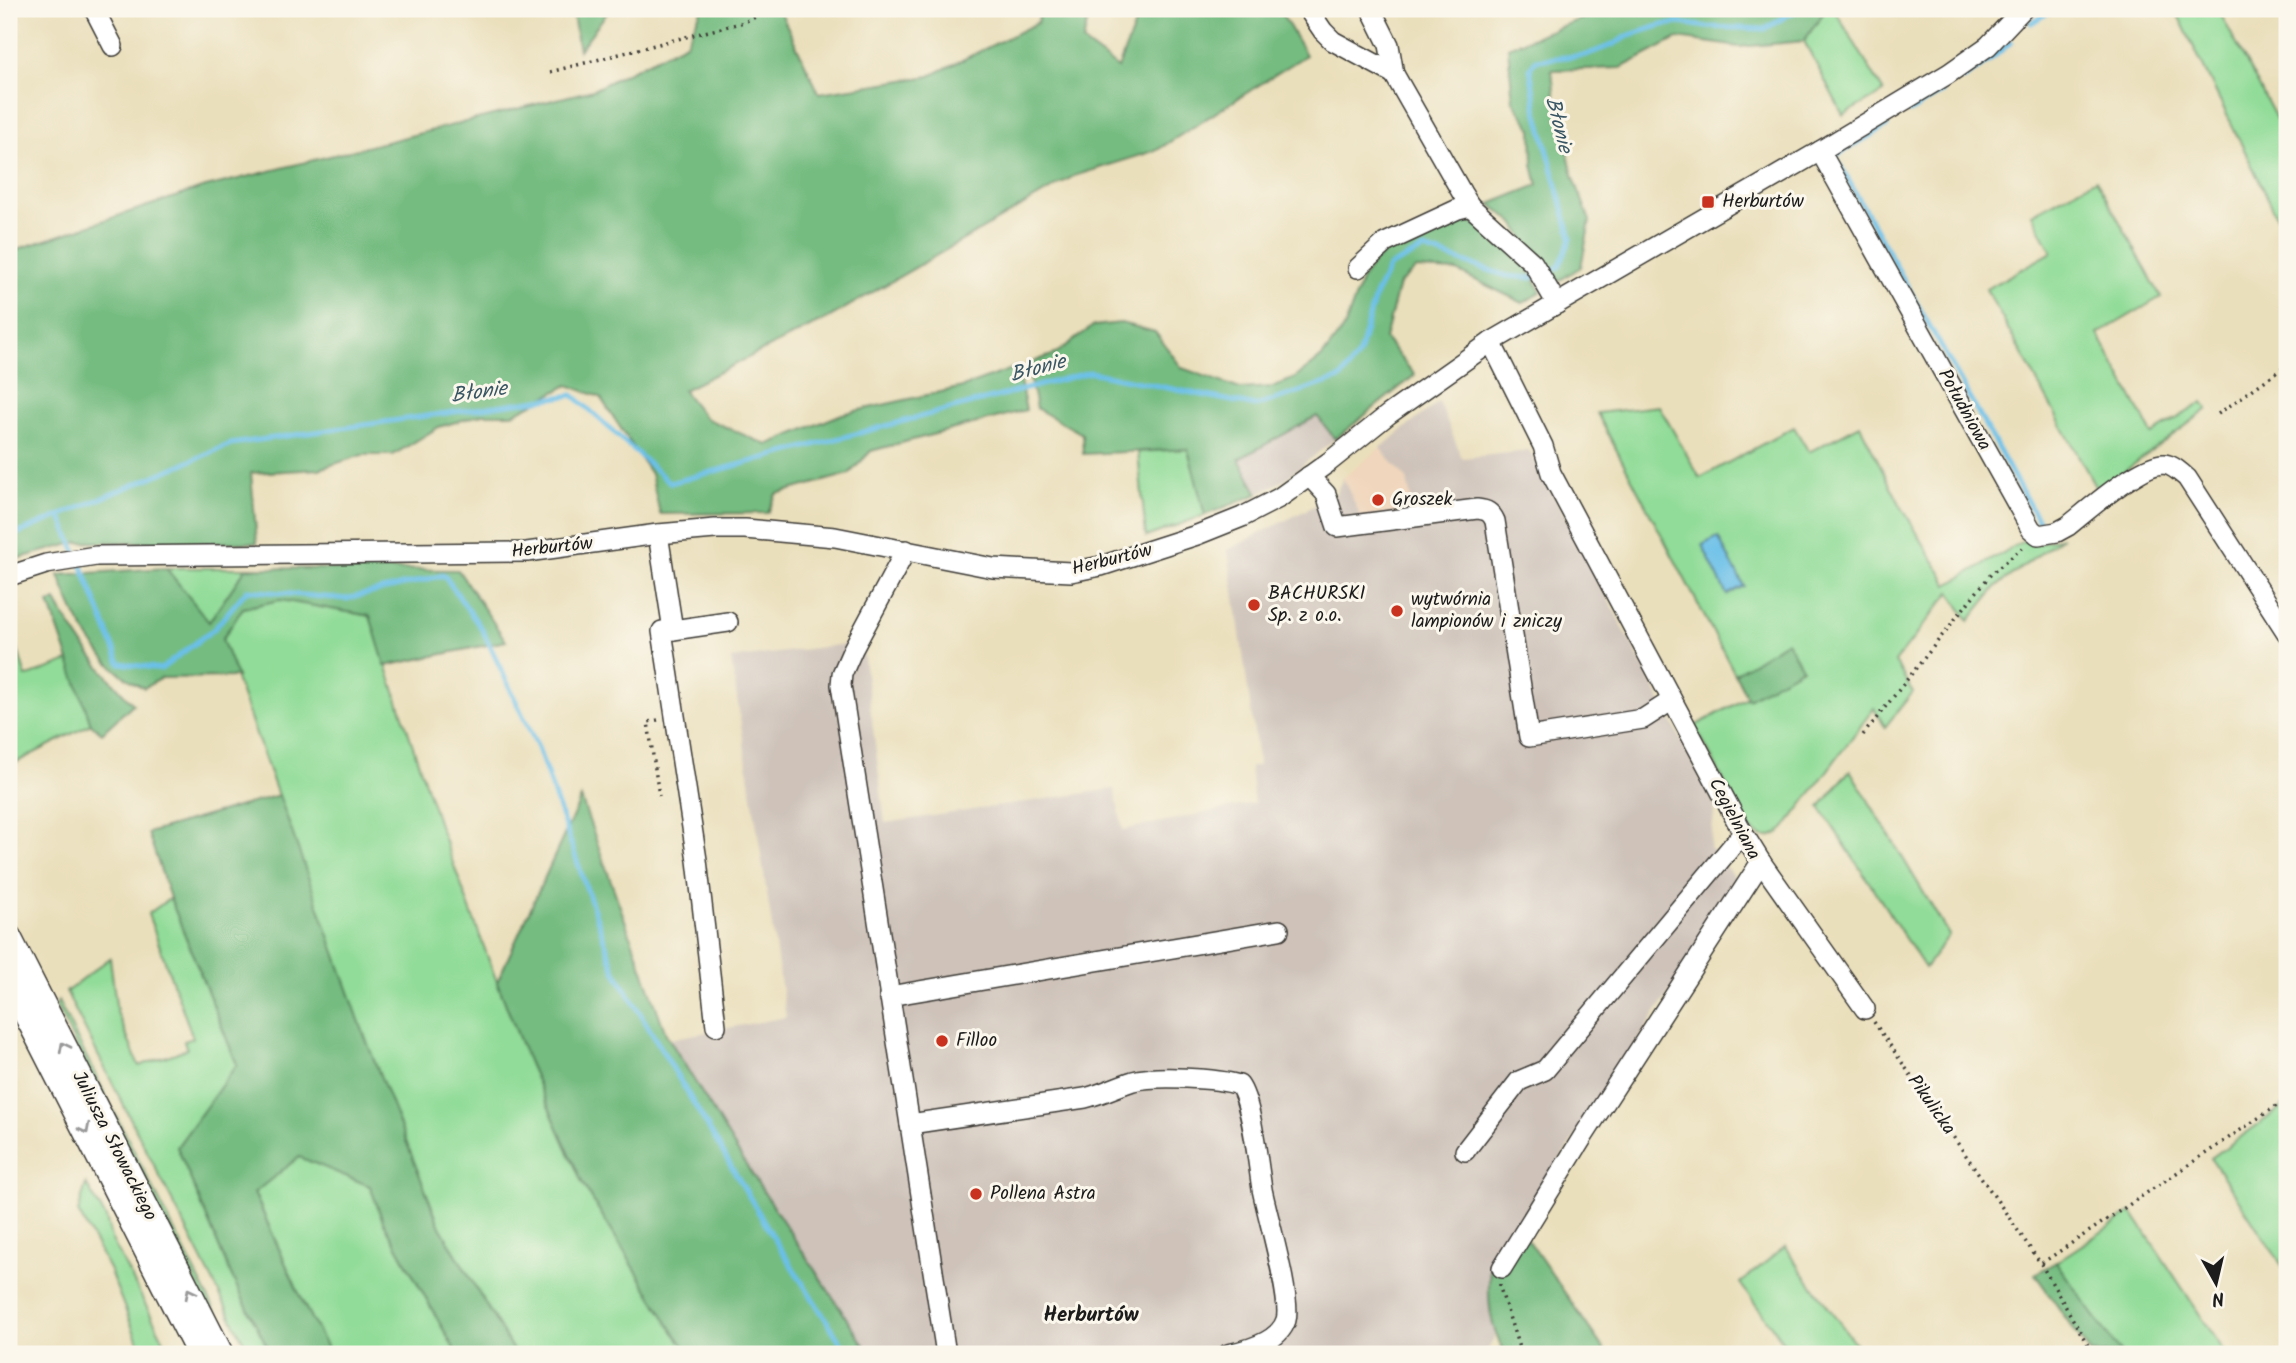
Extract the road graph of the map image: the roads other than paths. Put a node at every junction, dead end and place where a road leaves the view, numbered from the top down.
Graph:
1 (94, 9) edge
2 (1308, 9) edge
3 (1371, 9) edge
4 (2023, 9) edge
5 (113, 46) dead end
6 (1394, 74) junction
7 (1821, 151) junction
8 (1470, 206) junction
9 (1359, 268) dead end
10 (1553, 297) junction
11 (1491, 342) junction
12 (1309, 476) junction
13 (658, 534) junction
14 (906, 550) junction
15 (9, 576) edge
16 (727, 622) dead end
17 (673, 630) junction
18 (2287, 633) edge
19 (1671, 701) junction
20 (1742, 833) junction
21 (1761, 862) junction
22 (1279, 930) dead end
23 (9, 937) edge
24 (9, 981) edge
25 (889, 996) junction
26 (1864, 1009) road end
27 (716, 1026) dead end
28 (910, 1124) junction
29 (1465, 1151) dead end
30 (1502, 1268) road end
31 (199, 1354) edge
32 (221, 1354) edge
33 (946, 1354) edge
34 (1228, 1354) edge

1 - 5 street
2 - 6 street
3 - 6 street
4 - 7 street, Herburtów
6 - 8 street
7 - 10 street, Herburtów
7 - 18 street, Południowa
8 - 9 street
8 - 10 street
10 - 11 street, Herburtów
11 - 12 street, Herburtów
11 - 19 street, Cegielniana
12 - 14 street, Herburtów
12 - 19 street
13 - 14 street, Herburtów
13 - 15 street, Herburtów
13 - 17 street
14 - 25 street
16 - 17 street
17 - 27 street
19 - 20 street, Cegielniana
20 - 21 street, Cegielniana
20 - 29 street
21 - 26 street
21 - 30 street, Cegielniana
22 - 25 street
32 -> 23 main road, Juliusza Słowackiego
24 -> 31 main road, Juliusza Słowackiego
25 - 28 street
28 - 33 street
28 - 34 street

